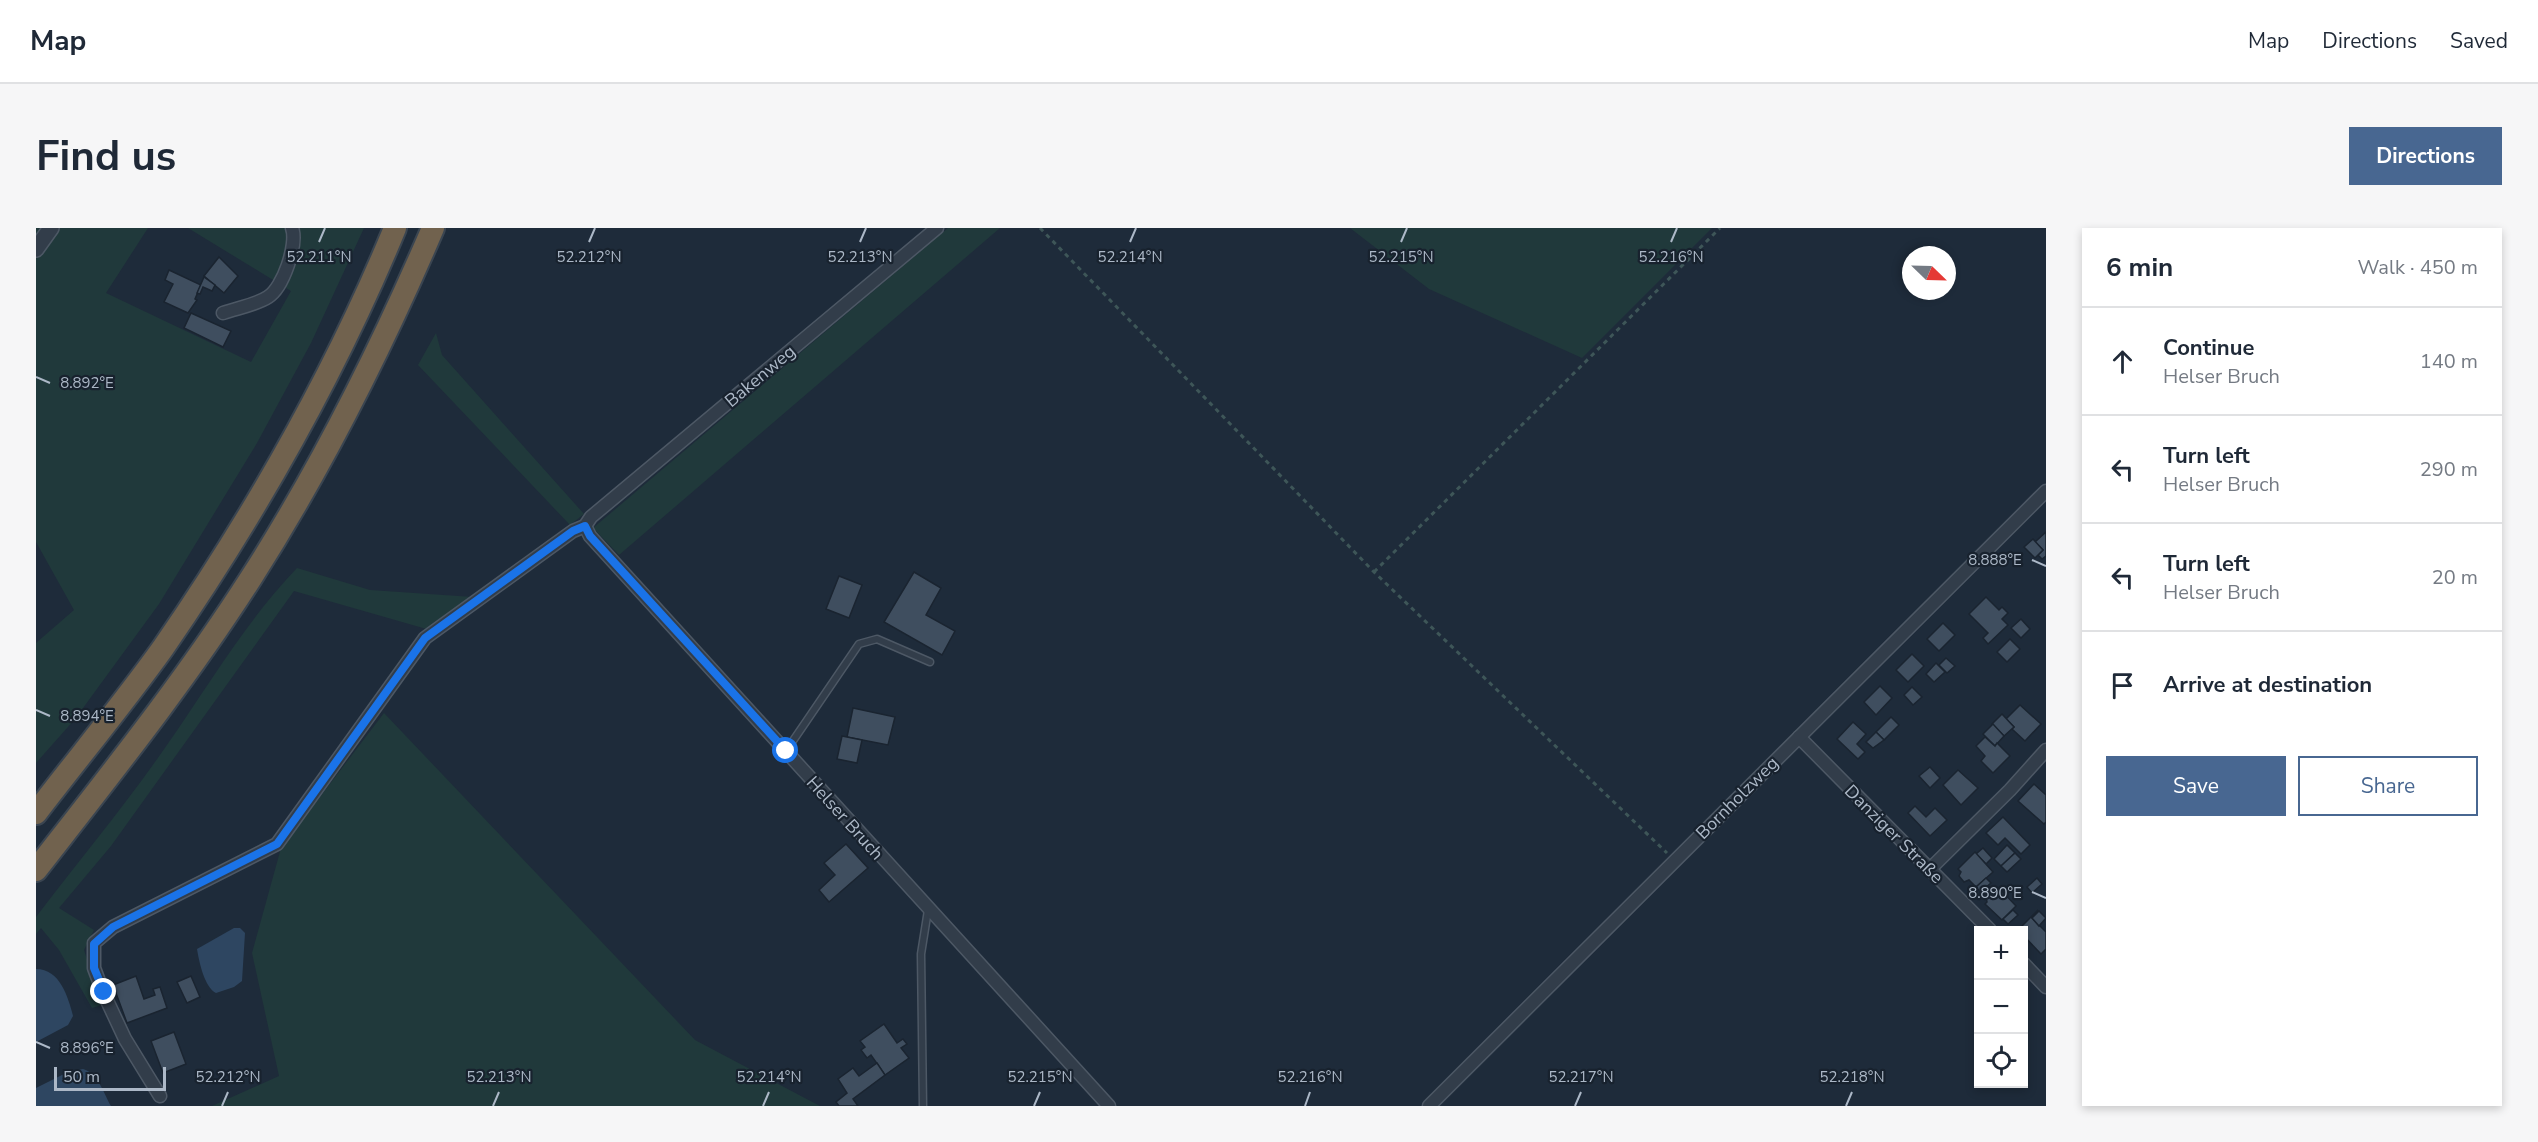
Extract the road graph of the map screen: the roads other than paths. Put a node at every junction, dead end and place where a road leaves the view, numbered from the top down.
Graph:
1 (51, 228) edge
2 (292, 228) edge
3 (395, 228) edge
4 (433, 228) edge
5 (937, 228) edge
6 (36, 249) edge
7 (223, 312) dead end
8 (2046, 492) edge
9 (585, 526) junction
10 (930, 663) dead end
11 (1799, 737) junction
12 (2046, 750) edge
13 (786, 751) junction
14 (36, 813) edge
15 (36, 870) edge
16 (1930, 870) junction
17 (928, 909) junction
18 (1986, 926) edge
19 (2028, 968) edge
20 (2046, 987) edge
21 (160, 1096) dead end
22 (923, 1106) edge
23 (1109, 1106) edge
24 (1429, 1106) edge

1 - 6 street
2 - 7 street
3 - 14 highway
4 - 15 highway
5 - 9 street, Bakenweg
8 - 11 street, Bornholzweg
9 - 13 street, Helser Bruch
9 - 21 street
10 - 13 lane
11 - 16 street, Danziger Straße
11 - 24 street, Bornholzweg
12 - 16 street
13 - 17 street, Helser Bruch
16 - 18 street, Danziger Straße
17 - 22 lane
17 - 23 street, Helser Bruch
19 - 20 street

